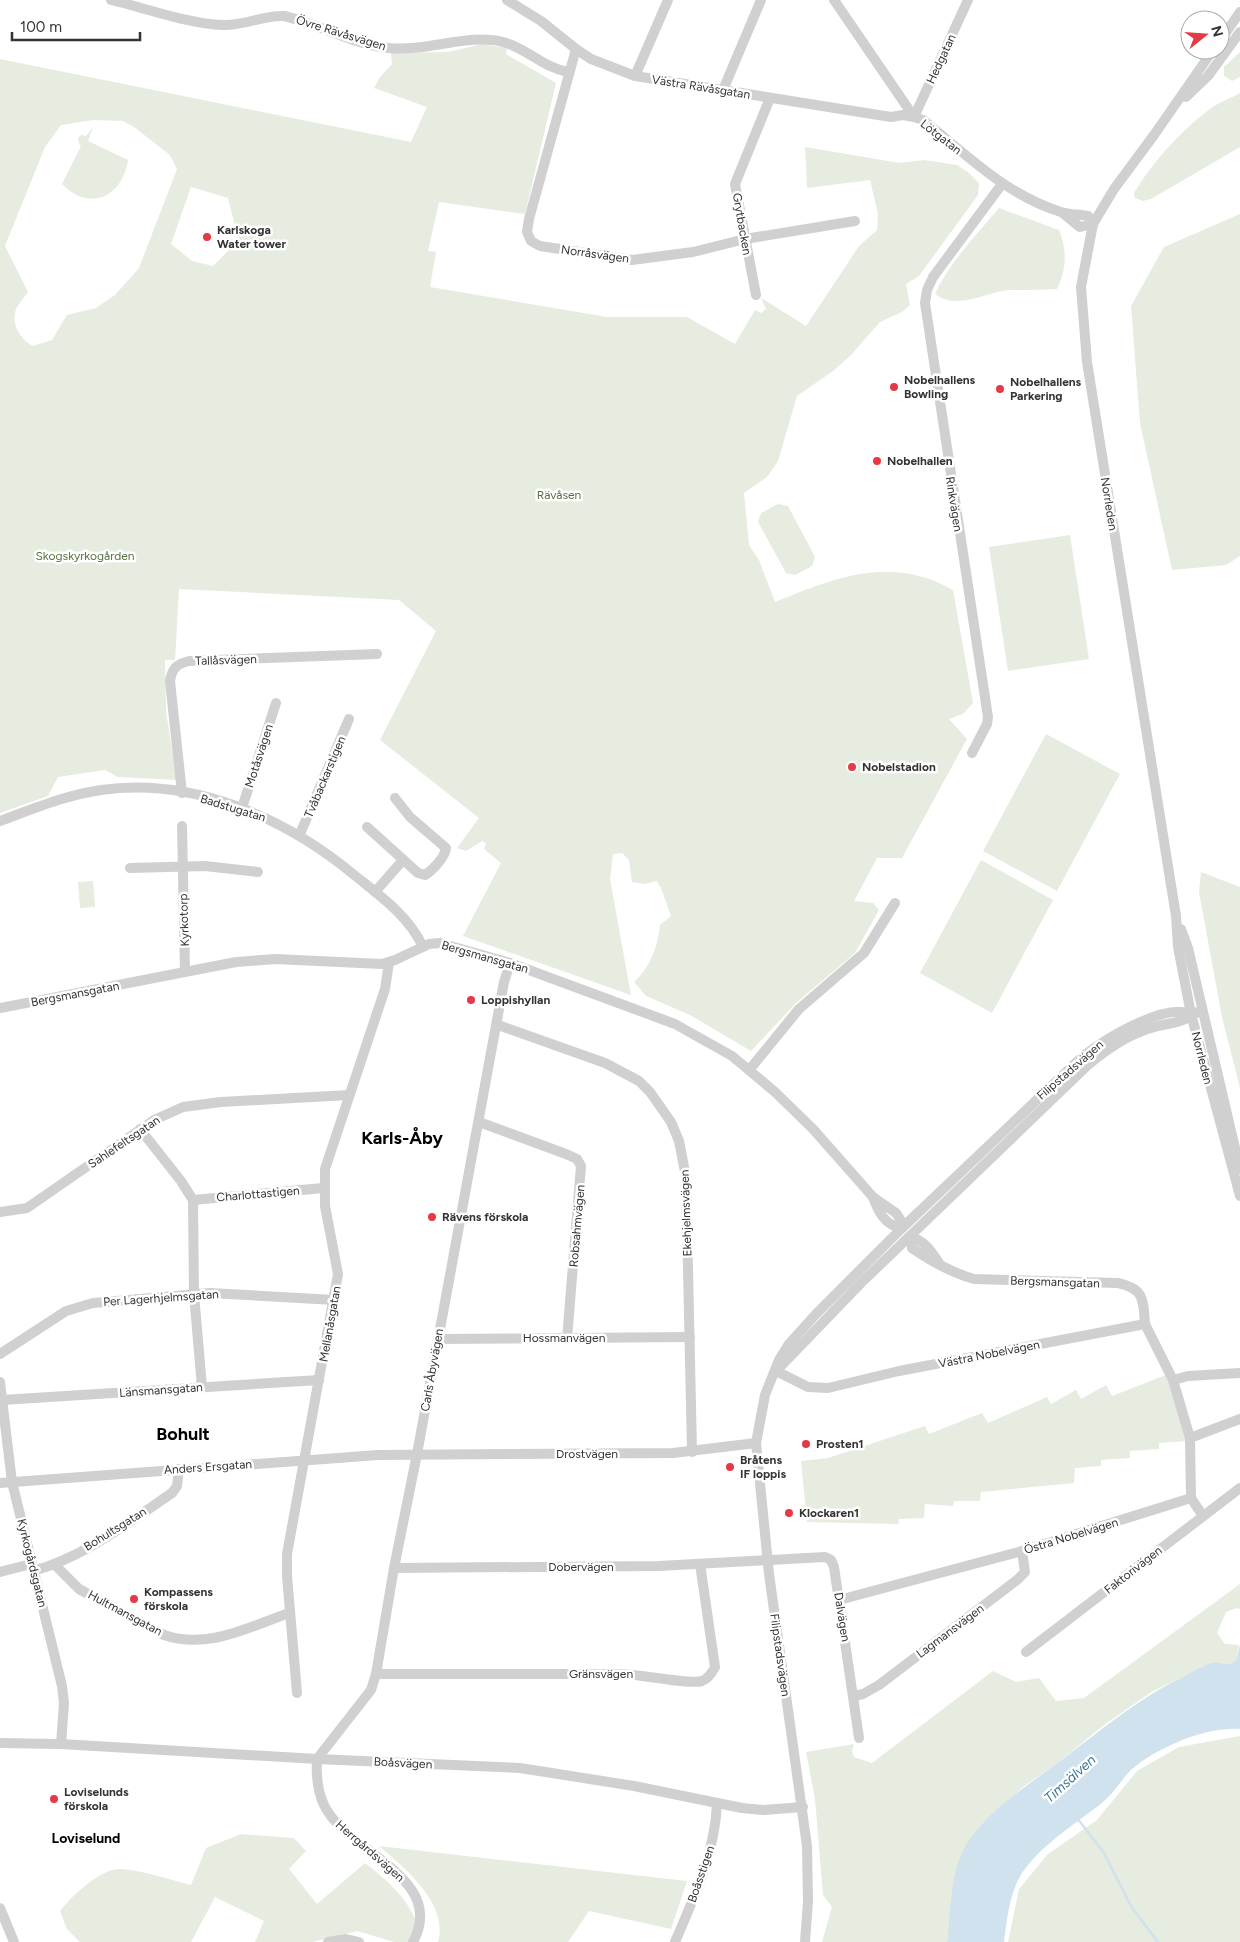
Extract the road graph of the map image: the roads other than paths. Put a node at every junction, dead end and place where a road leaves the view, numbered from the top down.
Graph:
1 (111, 0) edge
2 (508, 0) edge
3 (668, 0) edge
4 (762, 0) edge
5 (834, 0) edge
6 (968, 0) edge
7 (1240, 12) edge
8 (1230, 26) edge
9 (1240, 32) edge
10 (576, 49) junction
11 (1206, 60) edge
12 (568, 72) junction
13 (635, 76) junction
14 (723, 90) junction
15 (770, 98) junction
16 (1170, 114) junction
17 (914, 117) junction
18 (1002, 184) junction
19 (855, 222) dead end
20 (1093, 224) junction
21 (745, 240) junction
22 (756, 295) dead end
23 (378, 654) dead end
24 (276, 704) dead end
25 (349, 720) dead end
26 (972, 753) dead end
27 (182, 793) junction
28 (395, 798) dead end
29 (242, 808) junction
30 (0, 821) edge
31 (182, 826) dead end
32 (367, 827) dead end
33 (300, 834) junction
34 (403, 860) junction
35 (182, 867) junction
36 (130, 868) dead end
37 (258, 872) dead end
38 (375, 892) junction
39 (895, 903) dead end
40 (1176, 916) junction
41 (423, 947) junction
42 (389, 963) junction
43 (510, 963) junction
44 (185, 972) junction
45 (0, 1008) edge
46 (1202, 1010) junction
47 (1191, 1014) junction
48 (498, 1025) junction
49 (750, 1070) junction
50 (349, 1095) junction
51 (479, 1122) junction
52 (140, 1129) junction
53 (1240, 1169) edge
54 (324, 1188) junction
55 (1240, 1196) edge
56 (193, 1200) junction
57 (0, 1212) edge
58 (902, 1228) junction
59 (911, 1237) junction
60 (194, 1294) junction
61 (335, 1300) junction
62 (1145, 1324) junction
63 (690, 1337) junction
64 (438, 1339) junction
65 (567, 1339) junction
66 (0, 1354) edge
67 (776, 1370) junction
68 (1240, 1373) edge
69 (319, 1380) junction
70 (1173, 1380) junction
71 (0, 1382) edge
72 (202, 1387) junction
73 (2, 1400) junction
74 (1240, 1419) edge
75 (1190, 1438) junction
76 (756, 1443) junction
77 (692, 1452) junction
78 (417, 1454) junction
79 (304, 1460) junction
80 (179, 1469) junction
81 (12, 1482) junction
82 (0, 1483) edge
83 (1240, 1488) edge
84 (1191, 1498) junction
85 (1203, 1516) junction
86 (1022, 1551) junction
87 (768, 1561) junction
88 (700, 1564) junction
89 (54, 1566) junction
90 (32, 1568) junction
91 (394, 1568) junction
92 (0, 1572) edge
93 (839, 1600) junction
94 (289, 1613) junction
95 (1026, 1652) dead end
96 (376, 1674) junction
97 (297, 1692) dead end
98 (854, 1696) junction
99 (859, 1738) dead end
100 (0, 1743) edge
101 (61, 1744) junction
102 (317, 1759) junction
103 (717, 1804) junction
104 (803, 1807) junction
105 (0, 1908) edge
106 (14, 1942) edge
107 (328, 1942) edge
108 (359, 1942) edge
109 (412, 1942) edge
110 (675, 1942) edge
111 (805, 1942) edge

1 - 12 street, Övre Rävåsvägen
2 - 10 street, Västra Rävåsgatan
3 - 13 street
4 - 14 street
5 - 17 street, Lötgatan
6 - 17 street, Hedgatan
7 - 8 street
9 - 16 street, Norrleden
10 - 12 street, Norråsvägen
10 - 13 street, Västra Rävåsgatan
11 - 16 street, Norrleden
12 - 21 street, Norråsvägen
13 - 14 street, Västra Rävåsgatan
14 - 15 street, Västra Rävåsgatan
15 - 17 street, Västra Rävåsgatan
15 - 21 street, Grytbacken
16 - 20 street, Norrleden
17 - 18 street, Lötgatan
18 - 20 street, Lötgatan
18 - 26 street, Rinkvägen
19 - 21 street, Norråsvägen
20 - 40 street, Norrleden
21 - 22 street, Grytbacken
23 - 27 street, Tallåsvägen
24 - 29 street, Motåsvägen
25 - 33 street, Tvåbackarstigen
27 - 29 street, Badstugatan
27 - 30 street, Badstugatan
28 - 34 street
29 - 33 street, Badstugatan
31 - 35 street, Kyrkotorp
32 - 34 street
33 - 38 street, Badstugatan
34 - 38 street
35 - 36 street
35 - 37 street
35 - 44 street, Kyrkotorp
38 - 41 street, Badstugatan
39 - 49 street
40 - 46 street, Norrleden
40 - 47 street, Norrleden
41 - 42 street, Bergsmansgatan
41 - 43 street, Bergsmansgatan
42 - 44 street, Bergsmansgatan
42 - 50 street, Mellanåsgatan
43 - 48 street, Carls Åbyvägen
43 - 49 street, Bergsmansgatan
44 - 45 street, Bergsmansgatan
46 - 47 street
46 - 53 street, Norrleden
47 - 55 street, Norrleden
47 - 58 street, Filipstadsvägen
47 - 59 street, Filipstadsvägen
48 - 51 street, Carls Åbyvägen
48 - 63 street, Ekehjelmsvägen
49 - 58 street, Bergsmansgatan
50 - 52 street, Sahlefeltsgatan
50 - 54 street, Mellanåsgatan
51 - 64 street, Carls Åbyvägen
51 - 65 street, Robsahmvägen
52 - 56 street
52 - 57 street, Sahlefeltsgatan
54 - 56 street, Charlottastigen
54 - 61 street, Mellanåsgatan
56 - 60 street
58 - 59 street, Bergsmansgatan
58 - 67 street, Filipstadsvägen
59 - 62 street, Bergsmansgatan
59 - 67 street, Filipstadsvägen
60 - 61 street, Per Lagerhjelmsgatan
60 - 66 street, Per Lagerhjelmsgatan
60 - 72 street
61 - 69 street, Mellanåsgatan
62 - 67 street, Västra Nobelvägen
62 - 70 street
63 - 65 street, Hossmanvägen
63 - 77 street, Ekehjelmsvägen
64 - 65 street, Hossmanvägen
64 - 78 street, Carls Åbyvägen
67 - 76 street, Filipstadsvägen
68 - 70 street
69 - 72 street, Länsmansgatan
69 - 79 street, Mellanåsgatan
70 - 75 street
71 - 73 street, Kyrkogårdsgatan
72 - 73 street, Länsmansgatan
73 - 81 street, Kyrkogårdsgatan
74 - 75 street
75 - 84 street
76 - 77 street, Drostvägen
76 - 87 street, Filipstadsvägen
77 - 78 street, Drostvägen
78 - 79 street, Anders Ersgatan
78 - 91 street, Carls Åbyvägen
79 - 80 street, Anders Ersgatan
79 - 94 street, Mellanåsgatan
80 - 81 street, Anders Ersgatan
80 - 89 street, Bohultsgatan
81 - 82 street, Anders Ersgatan
81 - 90 street, Kyrkogårdsgatan
83 - 85 street, Faktorivägen
84 - 85 street
84 - 86 street, Östra Nobelvägen
85 - 95 street, Faktorivägen
86 - 93 street, Östra Nobelvägen
86 - 98 street, Lagmansvägen
87 - 88 street, Dobervägen
87 - 93 street, Dalvägen
87 - 104 street, Filipstadsvägen
88 - 91 street, Dobervägen
88 - 96 street, Gränsvägen
89 - 90 street, Bohultsgatan
89 - 94 street, Hultmansgatan
90 - 92 street, Bohultsgatan
90 - 101 street, Kyrkogårdsgatan
91 - 96 street, Carls Åbyvägen
93 - 98 street, Dalvägen
94 - 97 street, Mellanåsgatan
96 - 102 street, Carls Åbyvägen
98 - 99 street, Dalvägen
100 - 101 street, Boåsvägen
101 - 102 street, Boåsvägen
102 - 103 street, Boåsvägen
102 - 109 street, Herrgårdsvägen
103 - 104 street, Boåsvägen
103 - 110 street, Boåsstigen
104 - 111 street, Filipstadsvägen
105 - 106 street
107 - 108 street

